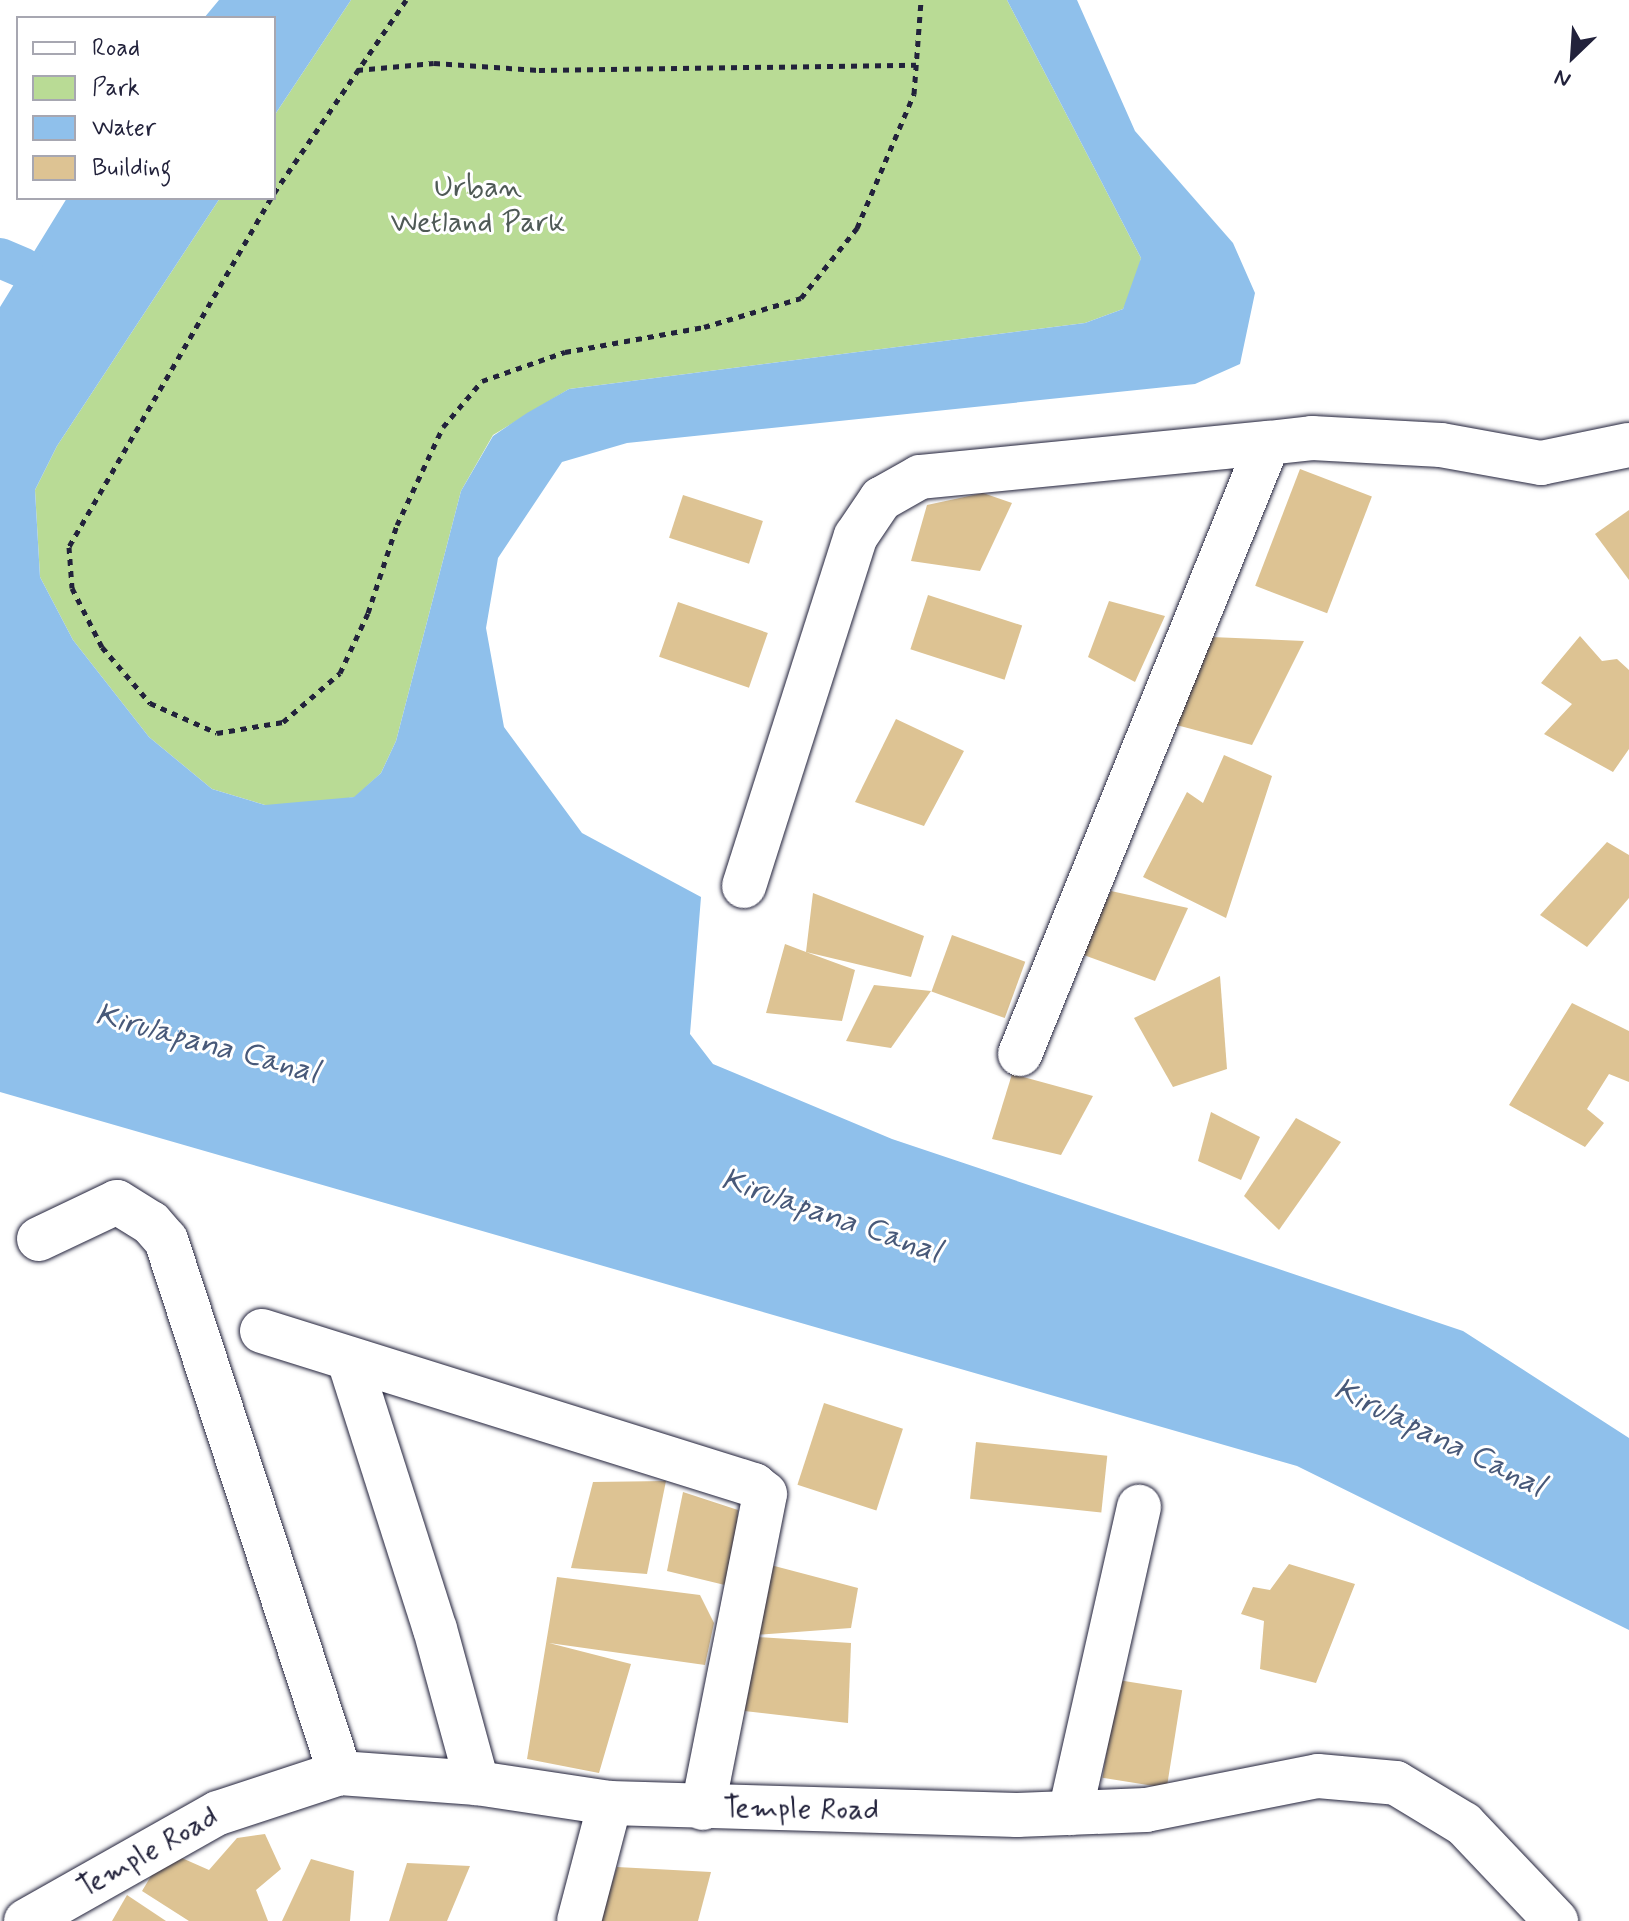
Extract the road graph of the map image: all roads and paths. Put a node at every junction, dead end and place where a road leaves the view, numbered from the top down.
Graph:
1 (406, 0) edge
2 (921, 0) edge
3 (916, 65) junction
4 (357, 70) junction
5 (276, 190) edge
6 (270, 200) edge
7 (1268, 443) junction
8 (1629, 445) edge
9 (744, 886) dead end
10 (1020, 1054) dead end
11 (39, 1239) dead end
12 (262, 1331) dead end
13 (349, 1360) junction
14 (1139, 1507) dead end
15 (340, 1773) junction
16 (477, 1783) junction
17 (610, 1803) junction
18 (703, 1808) junction
19 (1070, 1813) junction
20 (0, 1899) edge
21 (18, 1921) edge
22 (26, 1921) edge
23 (579, 1921) edge
24 (1556, 1921) edge

1 - 4 path
2 - 3 path
3 - 4 path
3 - 6 path
4 - 5 path
7 - 8 street
7 - 9 street
7 - 10 street
11 - 15 street
12 - 13 street
13 - 16 street
13 - 18 street
14 - 19 street
15 - 16 street, Temple Road
15 - 22 street, Temple Road
16 - 17 street, Temple Road
17 - 18 street, Temple Road
17 - 23 street
18 - 19 street, Temple Road
19 - 24 street, Temple Road
20 - 21 street

